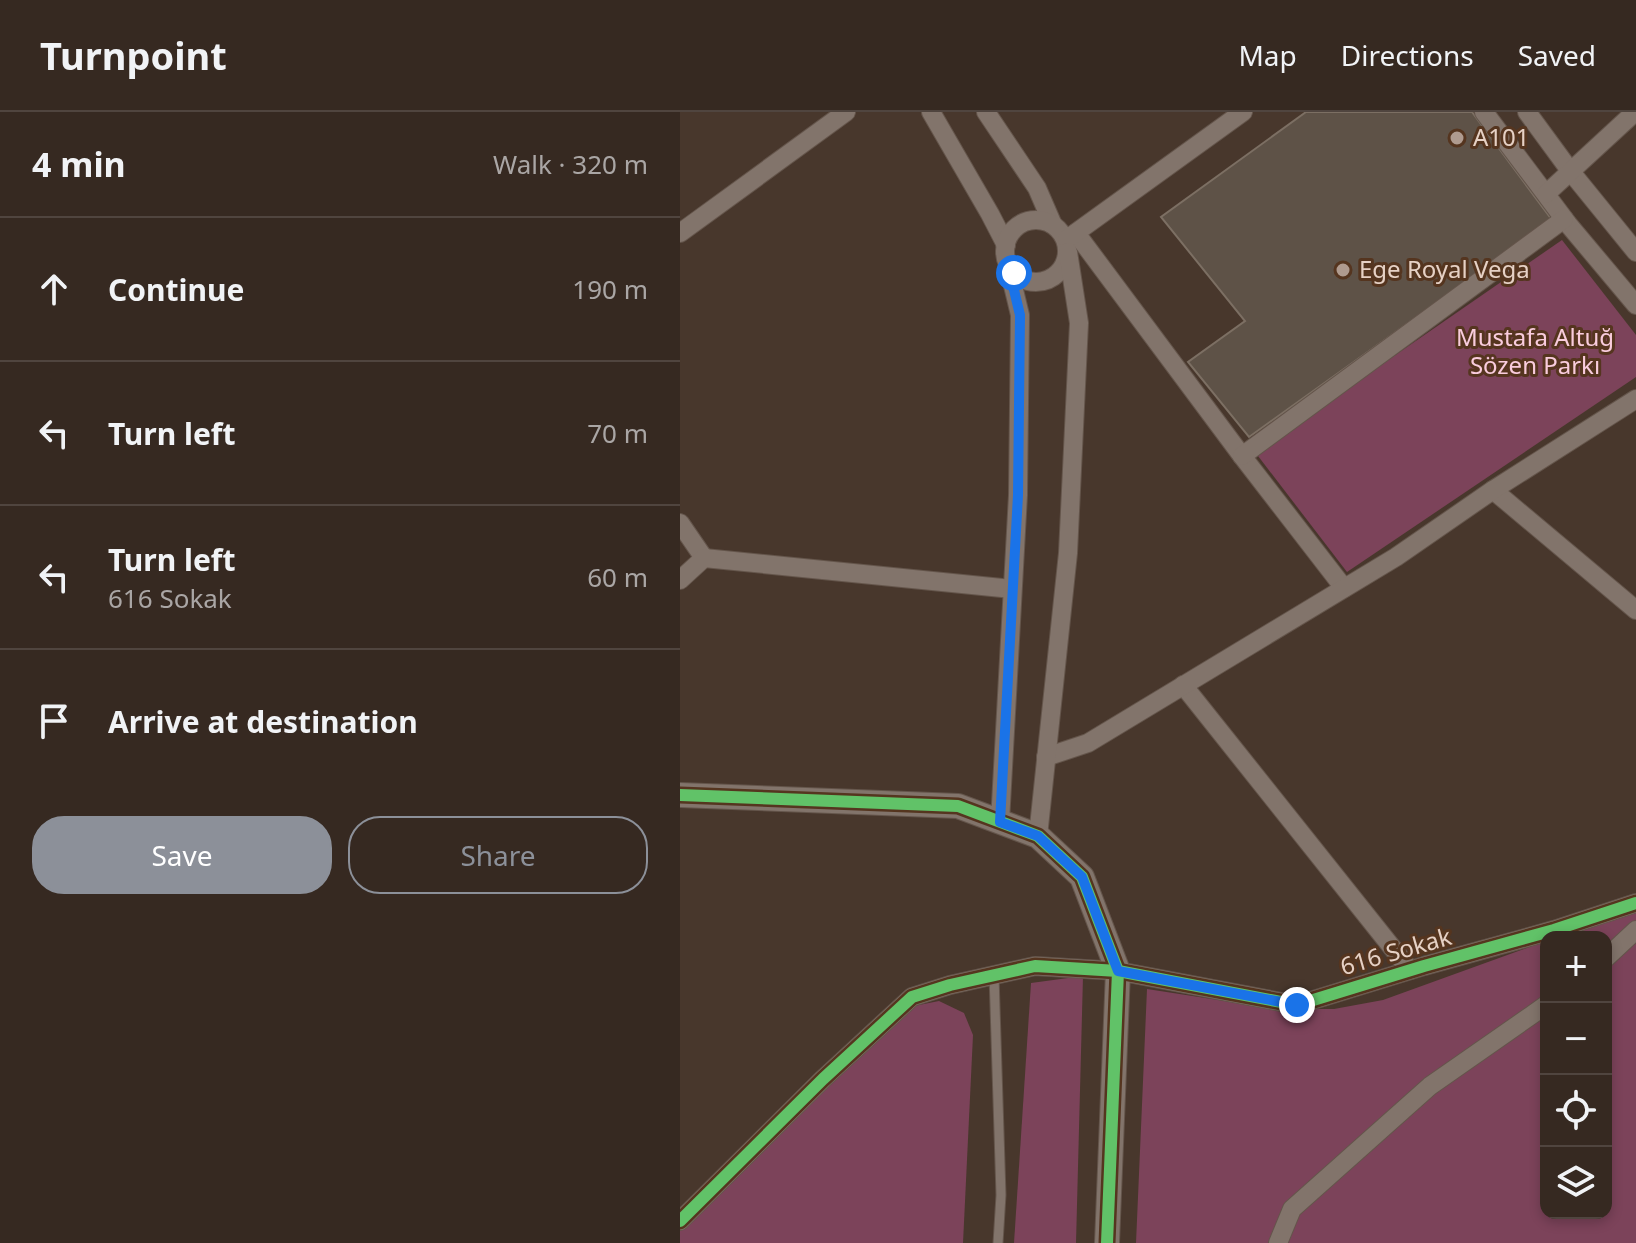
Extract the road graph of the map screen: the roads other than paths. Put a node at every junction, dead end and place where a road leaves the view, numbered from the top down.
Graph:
1 (846, 112) edge
2 (931, 112) edge
3 (986, 112) edge
4 (1243, 112) edge
5 (1484, 112) edge
6 (1527, 112) edge
7 (1635, 112) edge
8 (1571, 172) junction
9 (1546, 194) junction
10 (1564, 219) junction
11 (1053, 225) junction
12 (680, 233) edge
13 (1070, 242) junction
14 (1006, 245) junction
15 (1636, 252) edge
16 (1008, 265) junction
17 (1636, 305) edge
18 (1636, 399) edge
19 (1242, 456) junction
20 (1493, 490) junction
21 (680, 523) edge
22 (704, 558) junction
23 (680, 580) edge
24 (1344, 588) junction
25 (1012, 589) junction
26 (1636, 610) edge
27 (1183, 685) junction
28 (1046, 757) junction
29 (680, 795) edge
30 (1000, 822) junction
31 (1038, 836) junction
32 (1636, 903) edge
33 (1636, 930) edge
34 (1612, 952) edge
35 (1410, 970) junction
36 (1118, 971) junction
37 (994, 975) junction
38 (1540, 1009) edge
39 (680, 1221) edge
40 (998, 1243) edge
41 (1107, 1243) edge
42 (1278, 1243) edge

1 - 12 street
2 - 14 street
3 - 11 street
4 - 13 street
5 - 9 street
6 - 8 street
7 - 8 street
8 - 9 street
8 - 15 street
9 - 10 street
10 - 17 street
10 - 19 street
11 - 13 street
11 - 14 street
13 - 16 street
13 - 19 street
13 - 28 street
14 - 16 street
16 - 25 street
18 - 20 street
19 - 24 street
20 - 24 street
20 - 26 street
21 - 22 street
22 - 23 street
22 - 25 street
24 - 27 street
25 - 30 street
27 - 28 street
27 - 35 street
28 - 31 street
29 - 30 street
30 - 31 street
31 - 36 street
32 - 35 street, 616 Sokak
33 - 34 street
35 - 36 street, 616 Sokak
36 - 37 street, 616 Sokak
36 - 41 street
37 - 39 street, 616 Sokak
37 - 40 lane
38 - 42 street

